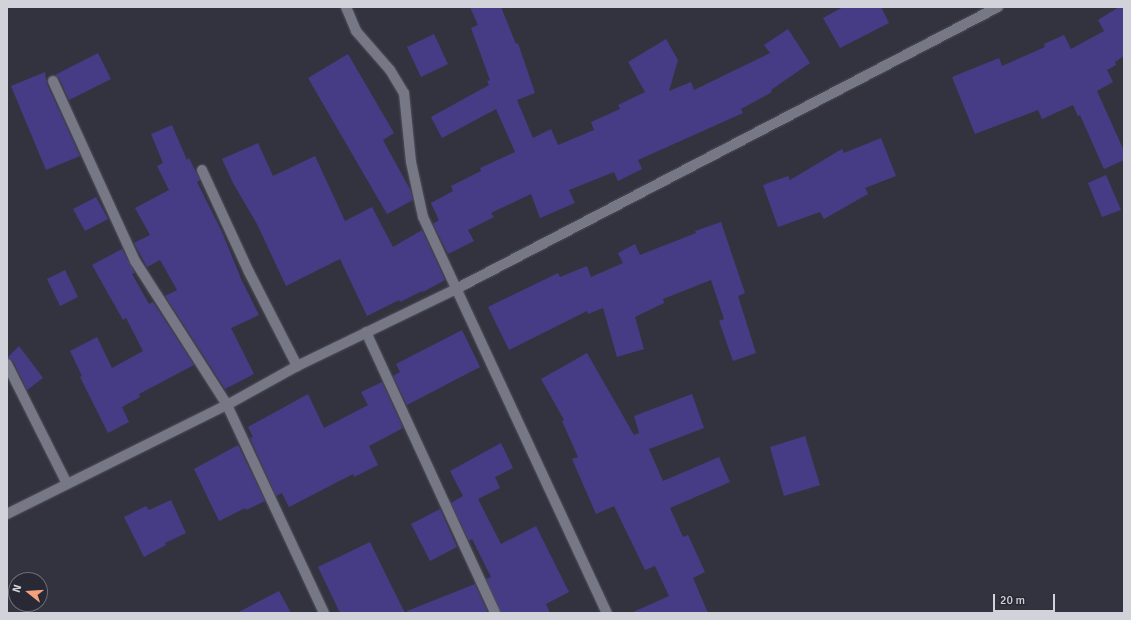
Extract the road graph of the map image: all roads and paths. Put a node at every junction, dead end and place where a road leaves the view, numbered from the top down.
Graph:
1 (346, 7) edge
2 (998, 7) edge
3 (53, 81) dead end
4 (202, 170) dead end
5 (456, 289) junction
6 (366, 332) junction
7 (7, 364) edge
8 (297, 366) junction
9 (227, 405) junction
10 (68, 484) junction
11 (7, 514) edge
12 (324, 613) edge
13 (495, 613) edge
14 (607, 613) edge

1 - 5 street
2 - 5 street
3 - 9 street
4 - 8 street
5 - 6 street
5 - 14 street
6 - 8 street
6 - 13 street
7 - 10 street
8 - 9 street
9 - 10 street
9 - 12 street
10 - 11 street

